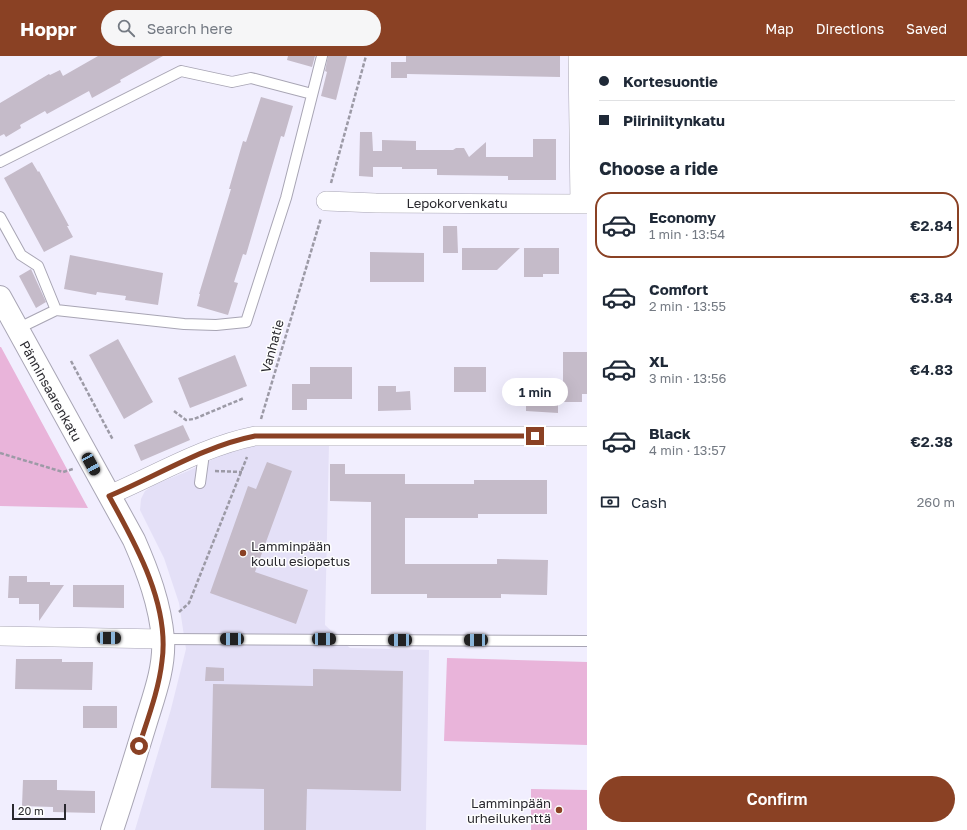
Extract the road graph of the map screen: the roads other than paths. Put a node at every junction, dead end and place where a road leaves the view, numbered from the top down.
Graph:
1 (322, 56) edge
2 (578, 56) edge
3 (312, 94) junction
4 (0, 162) edge
5 (326, 201) road end
6 (583, 204) edge
7 (0, 217) edge
8 (0, 297) edge
9 (56, 310) junction
10 (17, 328) junction
11 (587, 436) edge
12 (202, 462) junction
13 (200, 483) dead end
14 (109, 496) junction
15 (0, 636) edge
16 (163, 639) junction
17 (587, 641) edge
18 (112, 830) edge

1 - 3 lane
2 - 6 street
3 - 4 lane
3 - 9 lane
5 - 6 street, Lepokorvenkatu
7 - 9 lane
8 - 10 street, Pänninsaarenkatu
9 - 10 lane
10 - 14 street, Pänninsaarenkatu
11 - 12 street
12 - 13 lane
12 - 14 street
14 - 16 street, Pänninsaarenkatu
15 - 16 street
16 - 17 lane
16 - 18 street, Pänninsaarenkatu

